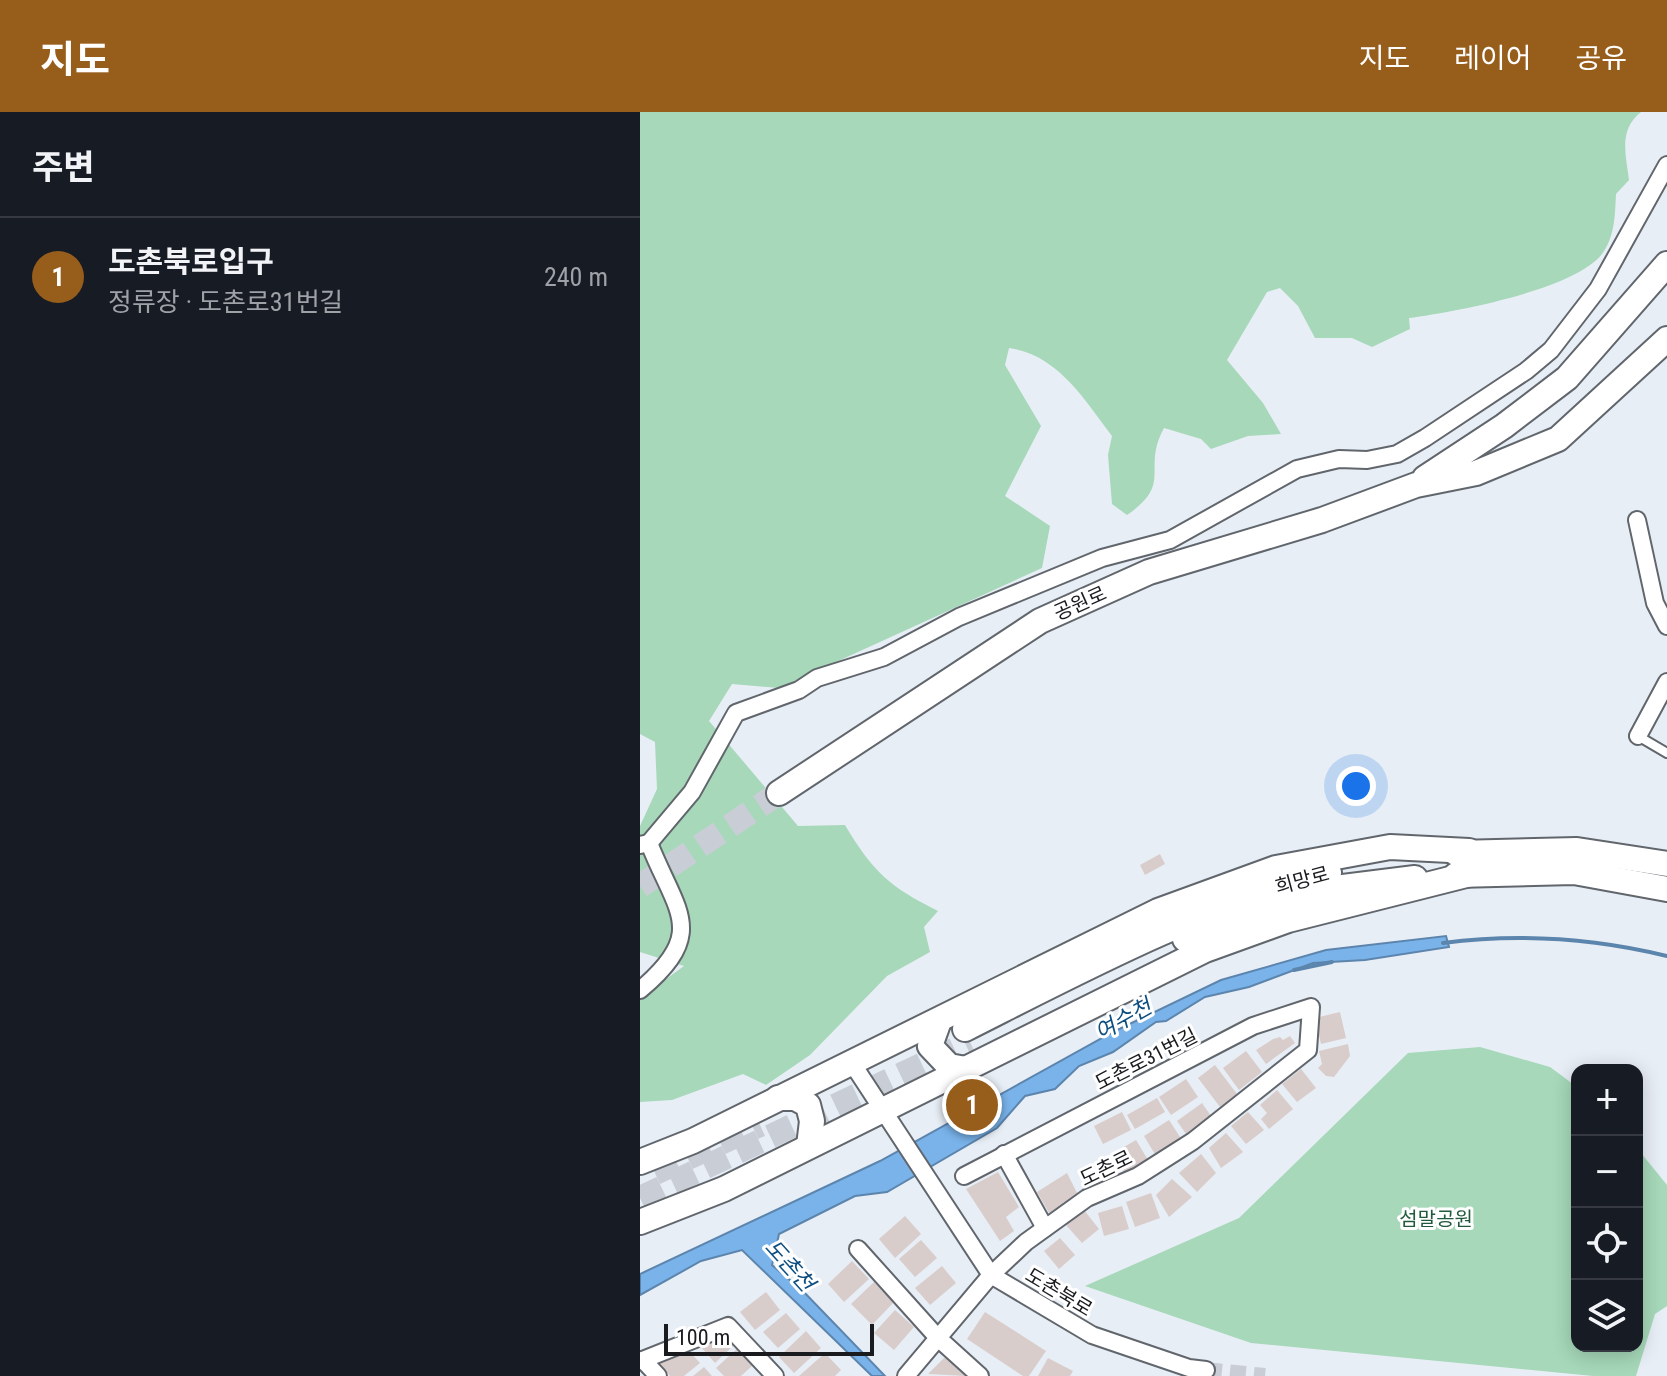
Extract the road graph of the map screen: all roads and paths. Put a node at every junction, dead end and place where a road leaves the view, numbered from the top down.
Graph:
1 (1667, 165) edge
2 (1667, 264) edge
3 (1667, 339) edge
4 (1416, 485) junction
5 (1637, 520) dead end
6 (1667, 626) edge
7 (1667, 682) edge
8 (1638, 736) joint
9 (1667, 753) edge
10 (779, 793) tunnel mouth
11 (644, 844) edge
12 (1469, 862) junction
13 (1667, 864) edge
14 (1667, 889) edge
15 (640, 990) edge
16 (939, 1021) junction
17 (967, 1036) tunnel mouth
18 (1308, 1050) joint
19 (852, 1063) junction
20 (966, 1069) junction
21 (778, 1098) junction
22 (888, 1117) junction
23 (809, 1146) junction
24 (1004, 1154) junction
25 (640, 1162) edge
26 (964, 1176) dead end
27 (640, 1222) edge
28 (1045, 1228) junction
29 (858, 1249) dead end
30 (991, 1275) junction
31 (938, 1338) junction
32 (641, 1361) edge
33 (912, 1369) edge
34 (1206, 1370) dead end
35 (658, 1376) edge
36 (775, 1376) edge
37 (980, 1376) edge

1 - 11 street
2 - 4 main road, 공원로
3 - 4 main road, 공원로
4 - 10 main road, 공원로
5 - 6 street
7 - 8 street
8 - 9 lane
11 - 15 street
12 - 13 main road, 희망로
12 - 14 main road, 희망로
12 - 16 main road
12 - 17 main road, 희망로
12 - 20 main road
16 - 19 main road
16 - 20 main road
18 - 24 street, 도촌로31번길
18 - 28 street, 도촌로
19 - 21 main road
19 - 22 street
20 - 22 main road
21 - 23 main road
21 - 25 main road
22 - 23 main road
22 - 30 street, 도촌북로
23 - 27 main road
24 - 26 street, 도촌로31번길
24 - 28 street
28 - 30 street, 도촌로
29 - 31 street
30 - 31 street, 도촌로
30 - 34 street, 도촌북로
31 - 33 street, 도촌로
31 - 37 street
32 - 35 street
32 - 36 street

